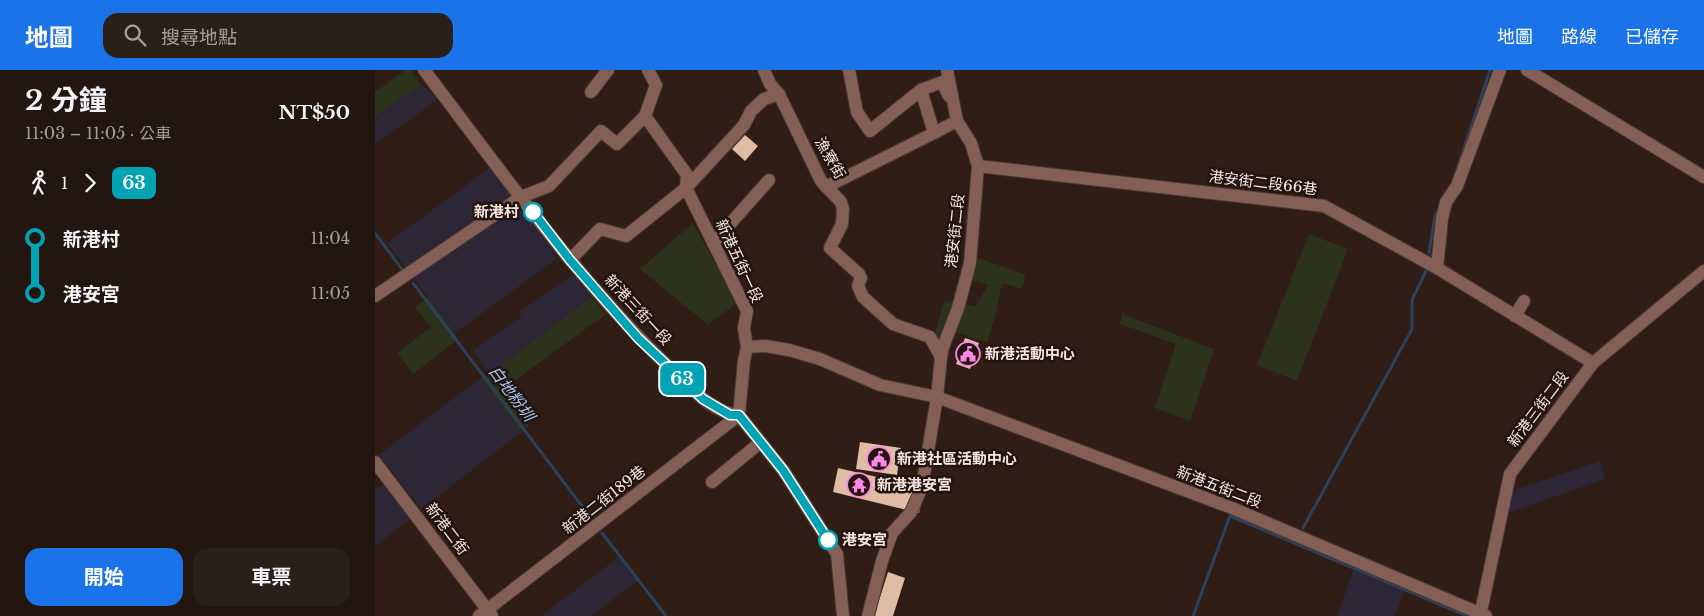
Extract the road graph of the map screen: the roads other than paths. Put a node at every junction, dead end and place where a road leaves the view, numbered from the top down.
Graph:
1 (424, 70) edge
2 (608, 70) edge
3 (648, 70) edge
4 (763, 70) edge
5 (849, 70) edge
6 (947, 70) edge
7 (1500, 70) edge
8 (1527, 70) edge
9 (921, 90) junction
10 (591, 92) dead end
11 (779, 94) junction
12 (954, 107) junction
13 (645, 116) junction
14 (957, 121) junction
15 (934, 133) junction
16 (978, 166) junction
17 (1704, 176) edge
18 (769, 180) dead end
19 (826, 187) junction
20 (686, 188) junction
21 (521, 197) junction
22 (713, 243) junction
23 (570, 260) junction
24 (1437, 268) junction
25 (1704, 271) edge
26 (375, 296) edge
27 (1523, 301) dead end
28 (1515, 316) junction
29 (747, 347) junction
30 (941, 357) junction
31 (1593, 363) junction
32 (937, 396) junction
33 (739, 415) junction
34 (761, 442) junction
35 (375, 462) edge
36 (712, 482) dead end
37 (486, 614) edge
38 (1483, 615) edge
39 (843, 616) edge
40 (868, 616) edge

1 - 21 street, 新港三街一段
2 - 10 street
3 - 13 street
4 - 11 street, 漁寮街
5 - 9 street
6 - 12 street, 港安街二段
7 - 24 street
8 - 17 street
9 - 12 street
9 - 15 street
11 - 19 street, 漁寮街
11 - 20 street
12 - 14 street, 港安街二段
13 - 20 street, 新港五街一段
13 - 21 street
14 - 15 street
14 - 16 street, 港安街二段
15 - 19 street
16 - 24 street, 港安街二段66巷
16 - 30 street, 港安街二段
18 - 22 street
19 - 30 street, 漁寮街
20 - 22 street, 新港五街一段
20 - 23 street
21 - 23 street, 新港三街一段
21 - 26 street
22 - 29 street, 新港五街一段
23 - 33 street, 新港三街一段
24 - 28 street, 港安街二段66巷
25 - 31 street, 新港三街二段
27 - 28 street
28 - 31 street, 港安街二段66巷
29 - 32 street
29 - 33 street, 新港五街一段
30 - 32 street, 港安街二段
31 - 38 street, 新港三街二段
32 - 38 street, 新港五街二段
32 - 40 street, 港安街二段
33 - 34 street
33 - 37 street, 新港二街189巷
34 - 36 street
34 - 39 street
35 - 37 street, 新港二街

